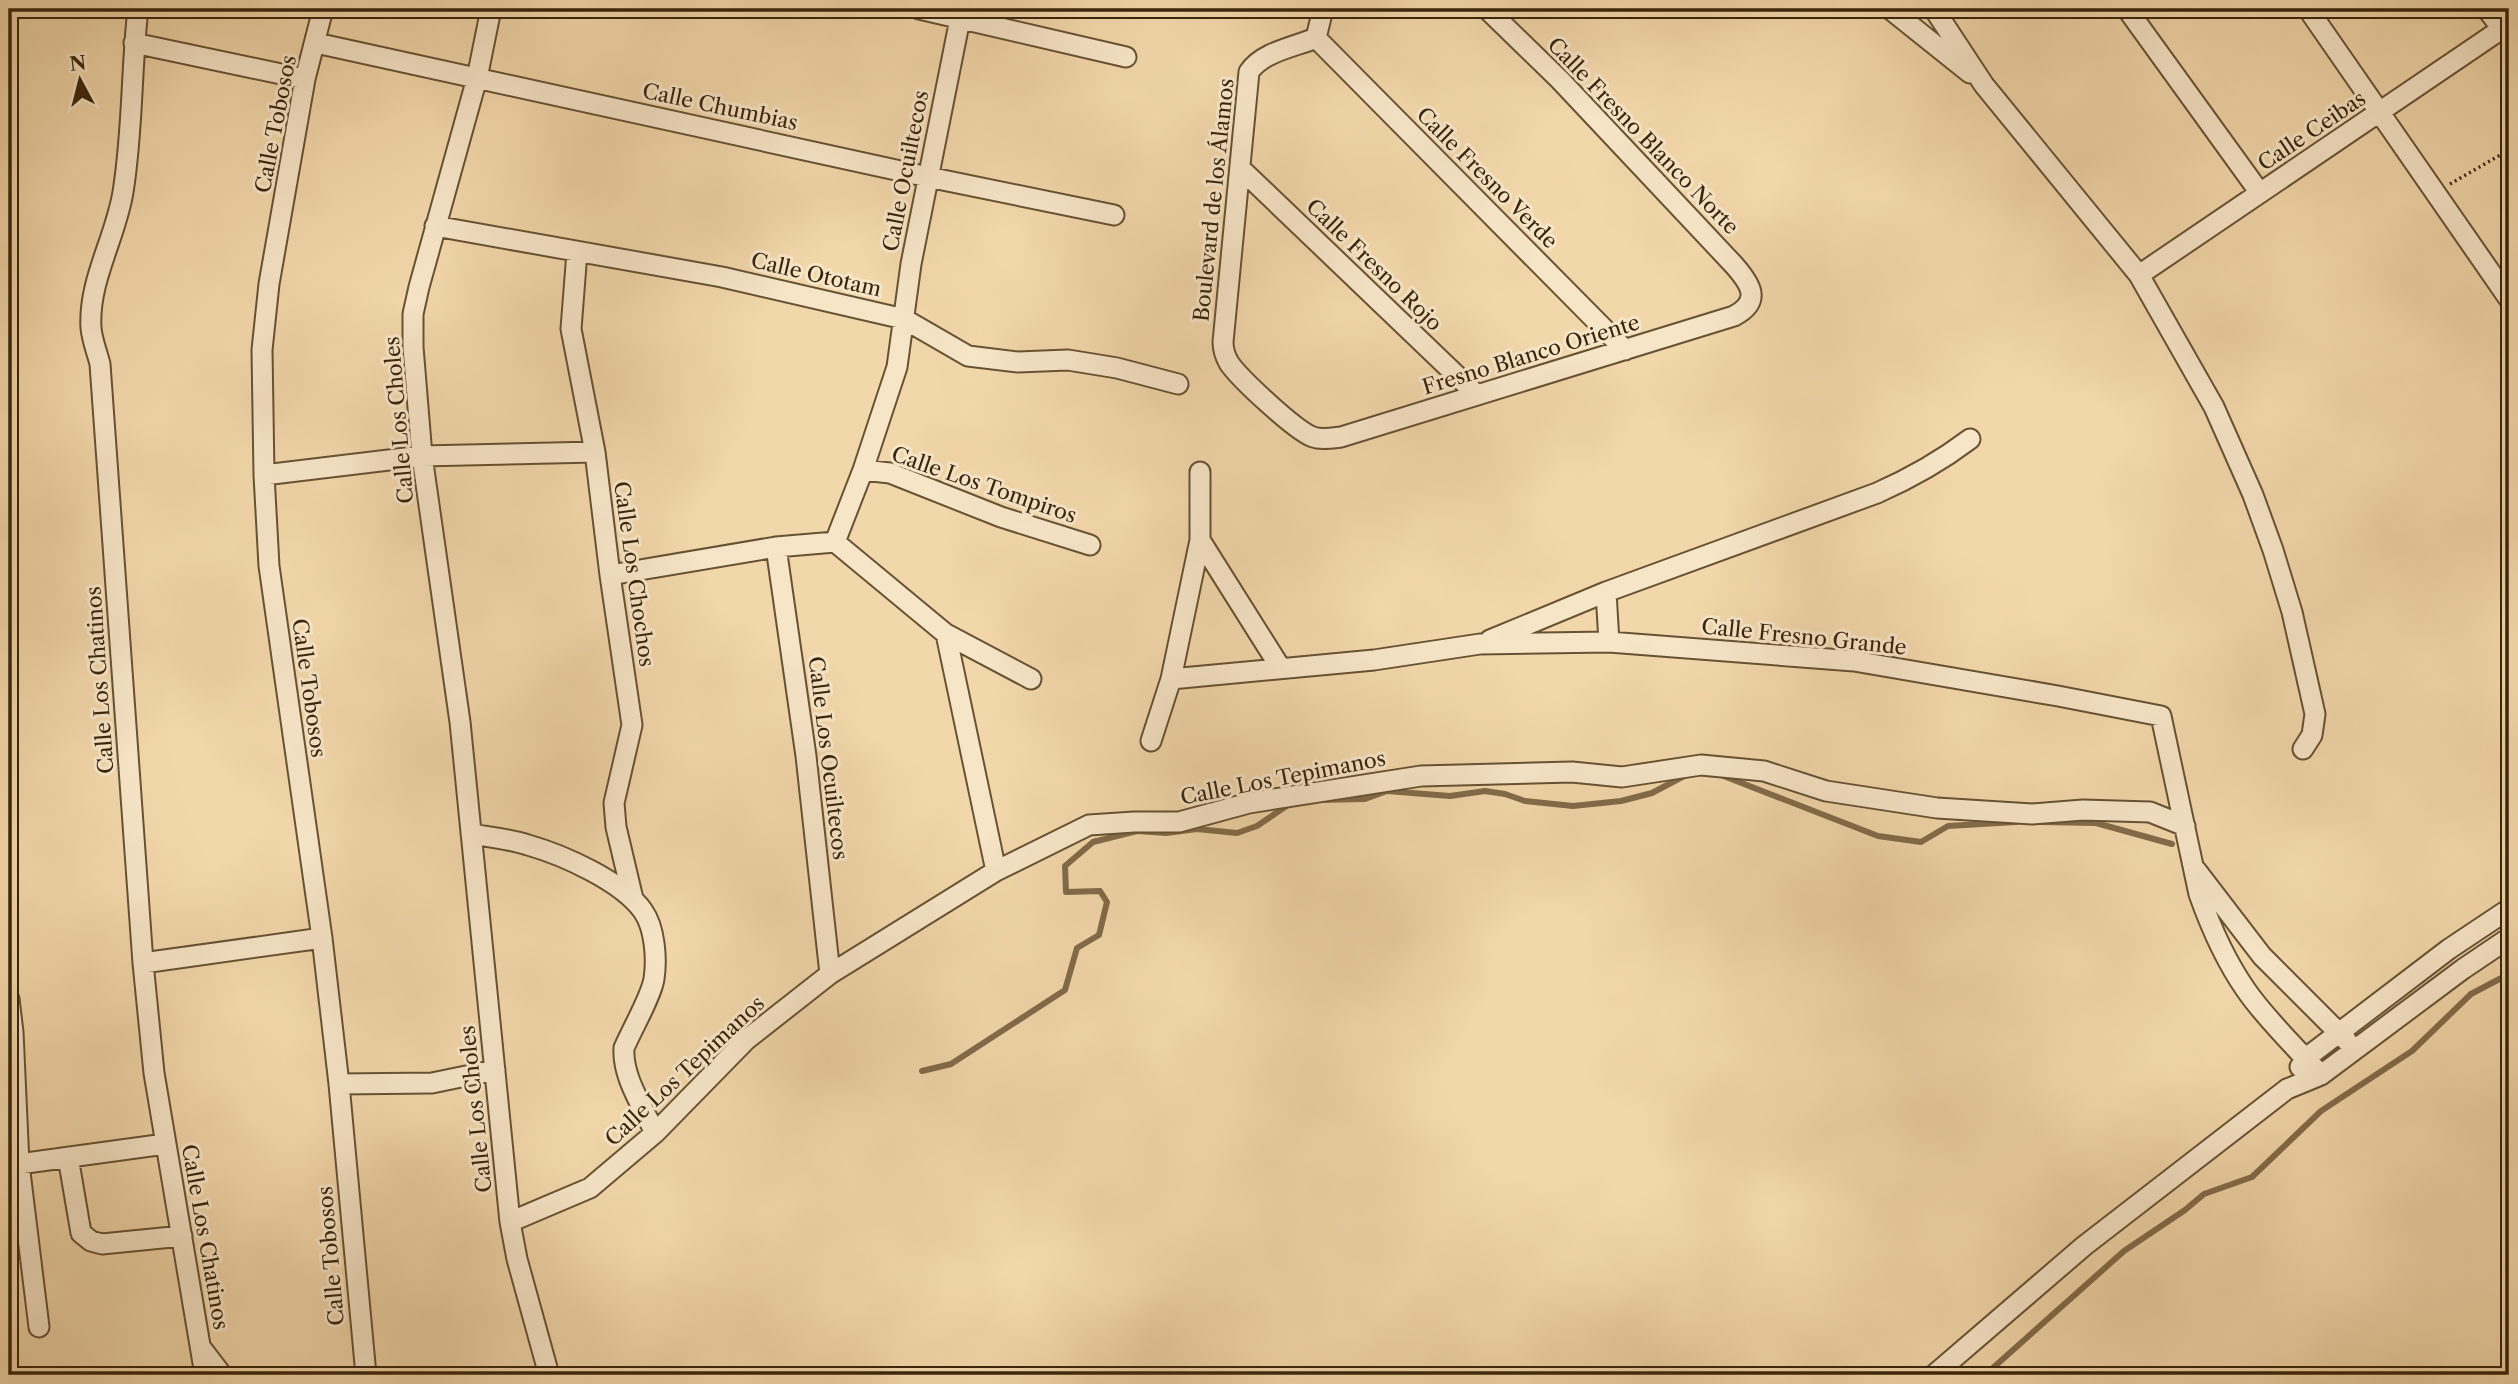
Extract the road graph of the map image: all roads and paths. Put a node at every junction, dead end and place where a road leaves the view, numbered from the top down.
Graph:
1 (138, 9) edge
2 (323, 9) edge
3 (491, 9) edge
4 (919, 9) edge
5 (1323, 9) edge
6 (1488, 9) edge
7 (1891, 9) edge
8 (1934, 9) edge
9 (2127, 9) edge
10 (2308, 9) edge
11 (2487, 9) edge
12 (961, 13) edge
13 (2506, 27) edge
14 (1316, 38) junction
15 (134, 43) junction
16 (316, 43) junction
17 (1126, 57) dead end
18 (477, 78) junction
19 (305, 79) junction
20 (1984, 85) junction
21 (2379, 112) junction
22 (2509, 150) edge
23 (1240, 169) junction
24 (928, 177) junction
25 (2260, 193) junction
26 (2434, 193) junction
27 (1114, 215) dead end
28 (435, 226) junction
29 (577, 252) junction
30 (2139, 275) junction
31 (2509, 299) edge
32 (1751, 303) joint
33 (904, 319) junction
34 (1625, 350) junction
35 (1178, 384) dead end
36 (1477, 395) junction
37 (1321, 438) joint
38 (1970, 439) dead end
39 (595, 452) junction
40 (422, 456) junction
41 (863, 470) junction
42 (1200, 472) dead end
43 (264, 475) junction
44 (1200, 540) junction
45 (835, 541) junction
46 (1090, 545) dead end
47 (776, 547) junction
48 (610, 575) junction
49 (1606, 592) junction
50 (946, 634) junction
51 (1609, 642) junction
52 (1480, 644) junction
53 (1280, 667) junction
54 (1031, 679) dead end
55 (1171, 679) junction
56 (1151, 741) dead end
57 (2303, 749) dead end
58 (2185, 827) junction
59 (471, 834) junction
60 (2194, 867) junction
61 (996, 871) junction
62 (633, 899) junction
63 (2509, 909) edge
64 (322, 938) junction
65 (2509, 938) edge
66 (143, 963) junction
67 (830, 974) junction
68 (9, 999) edge
69 (2339, 1033) junction
70 (2355, 1050) junction
71 (2305, 1058) junction
72 (495, 1070) junction
73 (2321, 1075) junction
74 (339, 1084) junction
75 (2287, 1089) junction
76 (655, 1133) junction
77 (165, 1144) junction
78 (68, 1157) junction
79 (19, 1164) junction
80 (510, 1222) junction
81 (182, 1236) junction
82 (39, 1327) dead end
83 (202, 1349) junction
84 (205, 1375) edge
85 (222, 1375) edge
86 (366, 1375) edge
87 (549, 1375) edge
88 (1934, 1375) edge

1 - 15 street, Calle Los Chatinos
2 - 16 street, Calle Tobosos
3 - 18 street, Calle Los Choles
4 - 12 street
5 - 14 street
6 - 32 street, Calle Fresno Blanco Norte
7 - 20 street
8 - 20 street
9 - 25 street
10 - 21 street
11 - 13 street
12 - 17 street
12 - 24 street, Calle Ocuiltecos
13 - 21 street, Calle Ceibas
14 - 23 street, Boulevard de los Álamos
14 - 34 street, Calle Fresno Verde
15 - 19 street
15 - 66 street, Calle Los Chatinos
16 - 18 street, Calle Chumbias
16 - 19 street, Calle Tobosos
18 - 24 street, Calle Chumbias
18 - 28 street, Calle Los Choles
19 - 43 street, Calle Tobosos
20 - 30 street
21 - 25 street, Calle Ceibas
21 - 26 street
22 - 26 path
23 - 36 street, Calle Fresno Rojo
23 - 37 street, Boulevard de los Álamos
24 - 27 street, Calle Chumbias
24 - 33 street, Calle Ocuiltecos
25 - 30 street, Calle Ceibas
26 - 31 street
28 - 29 street, Calle Ototam
28 - 40 street, Calle Los Choles
29 - 33 street, Calle Ototam
29 - 39 street, Calle Los Chochos
30 - 57 street
32 - 34 street, Fresno Blanco Oriente
33 - 35 street, Calle Ototam
33 - 41 street, Calle Ocuiltecos
34 - 36 street, Fresno Blanco Oriente
36 - 37 street, Fresno Blanco Oriente
38 - 49 street, Calle Fresno Grande
39 - 40 street
39 - 48 street, Calle Los Chochos
40 - 43 street
40 - 59 street, Calle Los Choles
41 - 45 street, Calle Ocuiltecos
41 - 46 street, Calle Los Tompiros
42 - 44 street
43 - 64 street, Calle Tobosos
44 - 53 street
44 - 55 street
45 - 47 street
45 - 50 street
47 - 48 street
47 - 67 street, Calle Los Ocuiltecos
48 - 62 street, Calle Los Chochos
49 - 51 street
49 - 52 street, Calle Fresno Grande
50 - 54 street
50 - 61 street
51 - 52 street, Calle Fresno Grande
51 - 58 street, Calle Fresno Grande
52 - 53 street, Calle Fresno Grande
53 - 55 street, Calle Fresno Grande
55 - 56 street
58 - 60 street
58 - 61 street, Calle Los Tepimanos
59 - 62 street
59 - 72 street, Calle Los Choles
60 - 69 street
60 - 71 street
61 - 67 street, Calle Los Tepimanos
62 - 76 street
63 - 69 street
64 - 66 street
64 - 74 street, Calle Tobosos
65 - 70 street
66 - 77 street, Calle Los Chatinos
67 - 76 street, Calle Los Tepimanos
68 - 79 street
69 - 70 street
69 - 71 street
70 - 73 street
71 - 73 street
71 - 75 street
72 - 74 street
72 - 80 street, Calle Los Choles
73 - 75 street
74 - 86 street, Calle Tobosos
75 - 88 street
76 - 80 street, Calle Los Tepimanos
77 - 78 street
77 - 81 street, Calle Los Chatinos
78 - 79 street
78 - 81 street
79 - 82 street
80 - 87 street, Calle Los Choles
81 - 83 street, Calle Los Chatinos
83 - 84 street, Calle Los Chatinos
83 - 85 street, Calle Los Chatinos

